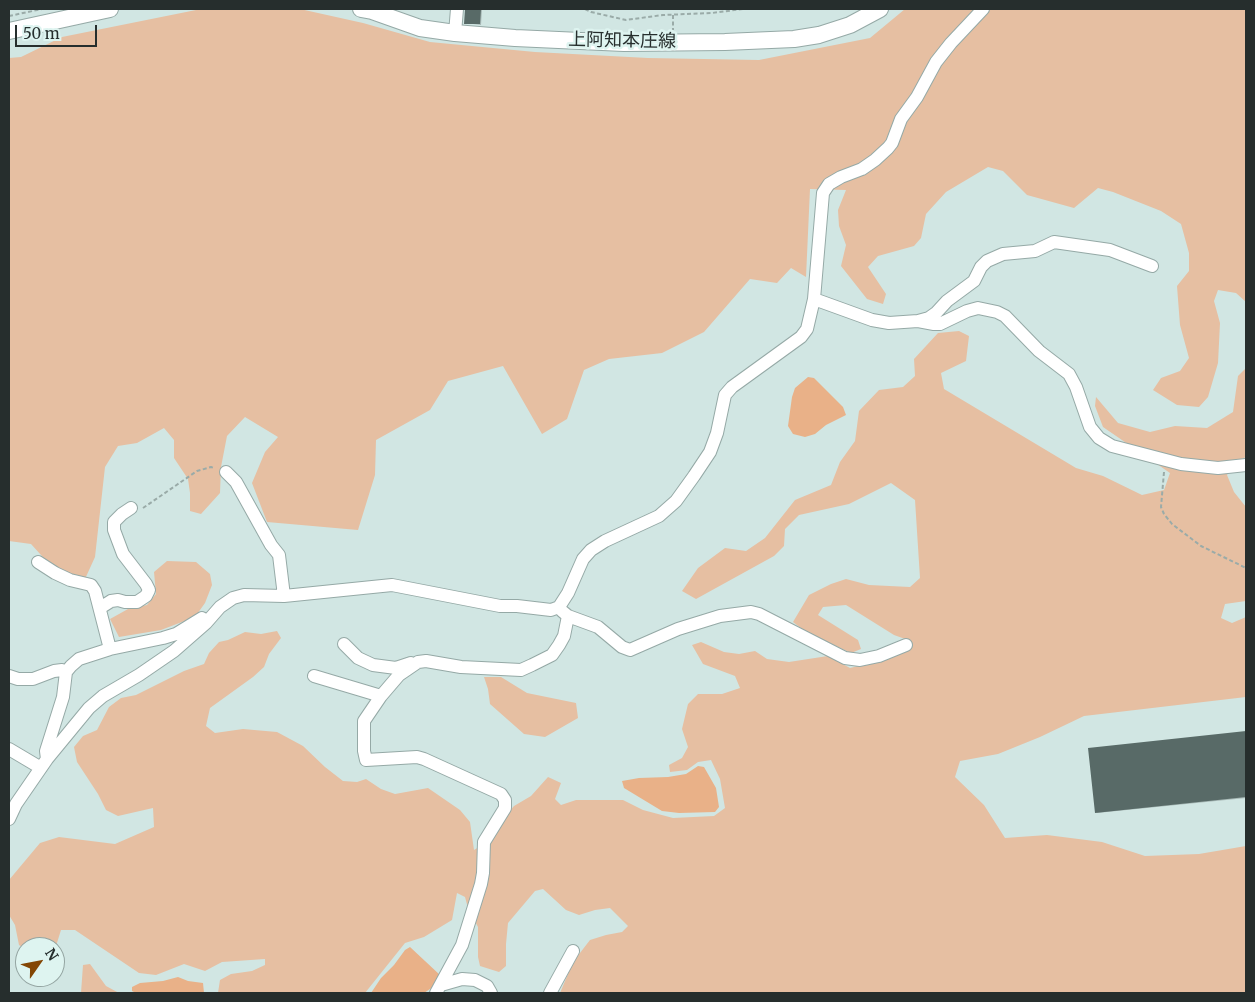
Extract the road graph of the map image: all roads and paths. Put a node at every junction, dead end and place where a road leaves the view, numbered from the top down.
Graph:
1 (42, 9) edge
2 (110, 9) edge
3 (361, 9) edge
4 (457, 9) edge
5 (585, 9) edge
6 (744, 9) edge
7 (880, 9) edge
8 (983, 9) edge
9 (9, 16) edge
10 (9, 31) edge
11 (455, 32) junction
12 (1152, 266) dead end
13 (814, 300) junction
14 (918, 321) junction
15 (1165, 461) junction
16 (1246, 465) edge
17 (226, 472) joint
18 (131, 508) joint
19 (38, 562) dead end
20 (1246, 568) edge
21 (284, 596) junction
22 (100, 608) junction
23 (564, 611) junction
24 (213, 614) junction
25 (344, 644) dead end
26 (906, 645) dead end
27 (110, 649) junction
28 (418, 662) junction
29 (66, 672) junction
30 (9, 676) edge
31 (314, 676) dead end
32 (381, 696) junction
33 (9, 749) edge
34 (44, 764) junction
35 (9, 820) edge
36 (573, 951) dead end
37 (438, 989) edge
38 (491, 993) edge
39 (550, 993) edge

1 - 9 path
2 - 10 main road
3 - 11 main road, 上阿知本庄線
4 - 11 street
5 - 6 path
7 - 11 main road, 上阿知本庄線
8 - 13 street
12 - 14 street
13 - 14 street
13 - 23 street
14 - 15 street
15 - 16 street
15 - 20 path
17 - 18 path
17 - 21 street
18 - 22 street
19 - 22 street
21 - 23 street
21 - 24 street
22 - 27 street
23 - 26 street
23 - 28 street
24 - 27 street
24 - 34 street
25 - 28 street
27 - 29 street
28 - 32 street
29 - 30 street
29 - 34 street
31 - 32 street
32 - 37 street
33 - 34 street
34 - 35 street
36 - 39 street
37 - 38 street

